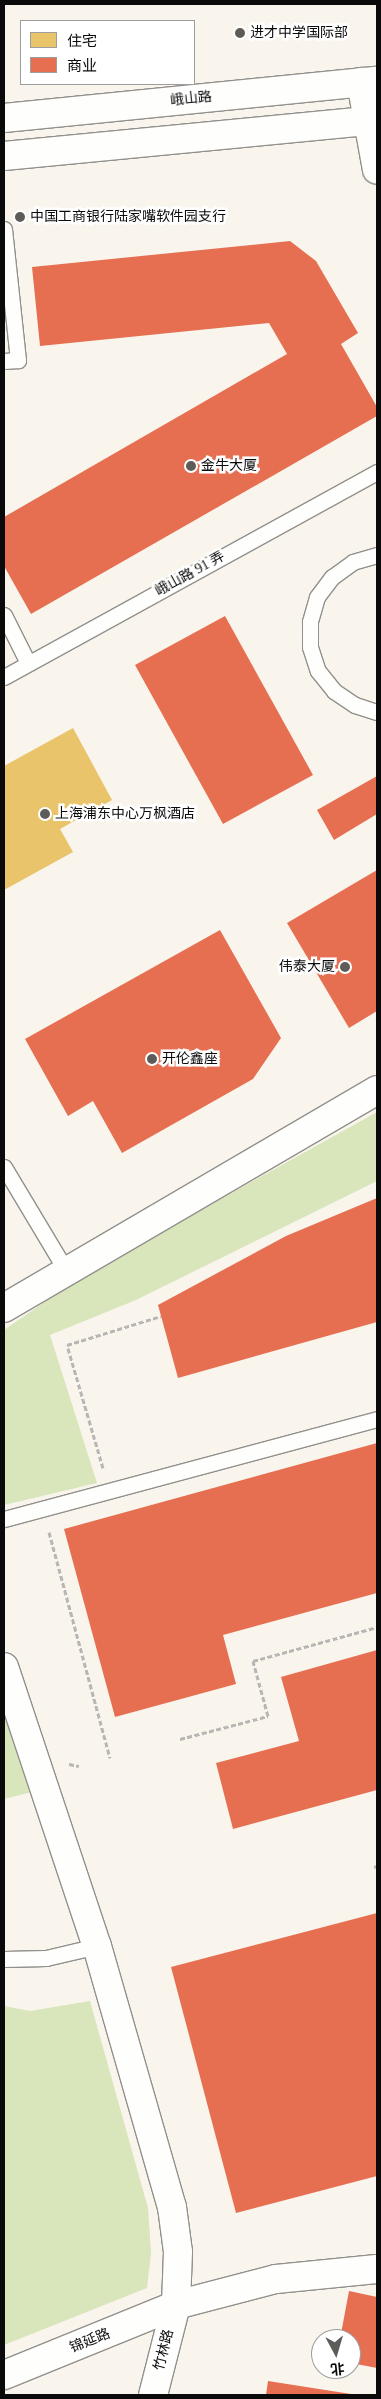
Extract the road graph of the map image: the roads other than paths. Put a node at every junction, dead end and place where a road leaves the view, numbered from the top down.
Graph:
1 (369, 81) edge
2 (4, 118) edge
3 (372, 120) edge
4 (4, 156) edge
5 (377, 170) edge
6 (4, 229) edge
7 (4, 361) edge
8 (377, 472) edge
9 (377, 555) edge
10 (4, 615) edge
11 (28, 663) junction
12 (4, 677) edge
13 (377, 712) edge
14 (377, 1090) edge
15 (4, 1167) edge
16 (65, 1269) junction
17 (4, 1308) edge
18 (377, 1419) edge
19 (4, 1519) edge
20 (4, 1667) edge
21 (97, 1946) junction
22 (4, 1959) edge
23 (377, 2269) edge
24 (176, 2305) junction
25 (4, 2374) edge
26 (153, 2395) edge

1 - 2 street, 峨山路
1 - 3 street
3 - 4 street
3 - 5 street
6 - 7 lane
8 - 11 lane, 峨山路 91 弄
9 - 13 lane
10 - 11 lane
11 - 12 lane, 峨山路 91 弄
14 - 16 street
15 - 16 lane
16 - 17 street
18 - 19 lane
20 - 21 street, 竹林路
21 - 22 lane
21 - 24 street, 竹林路
23 - 24 street, 锦延路
24 - 25 street, 锦延路
24 - 26 street, 竹林路

